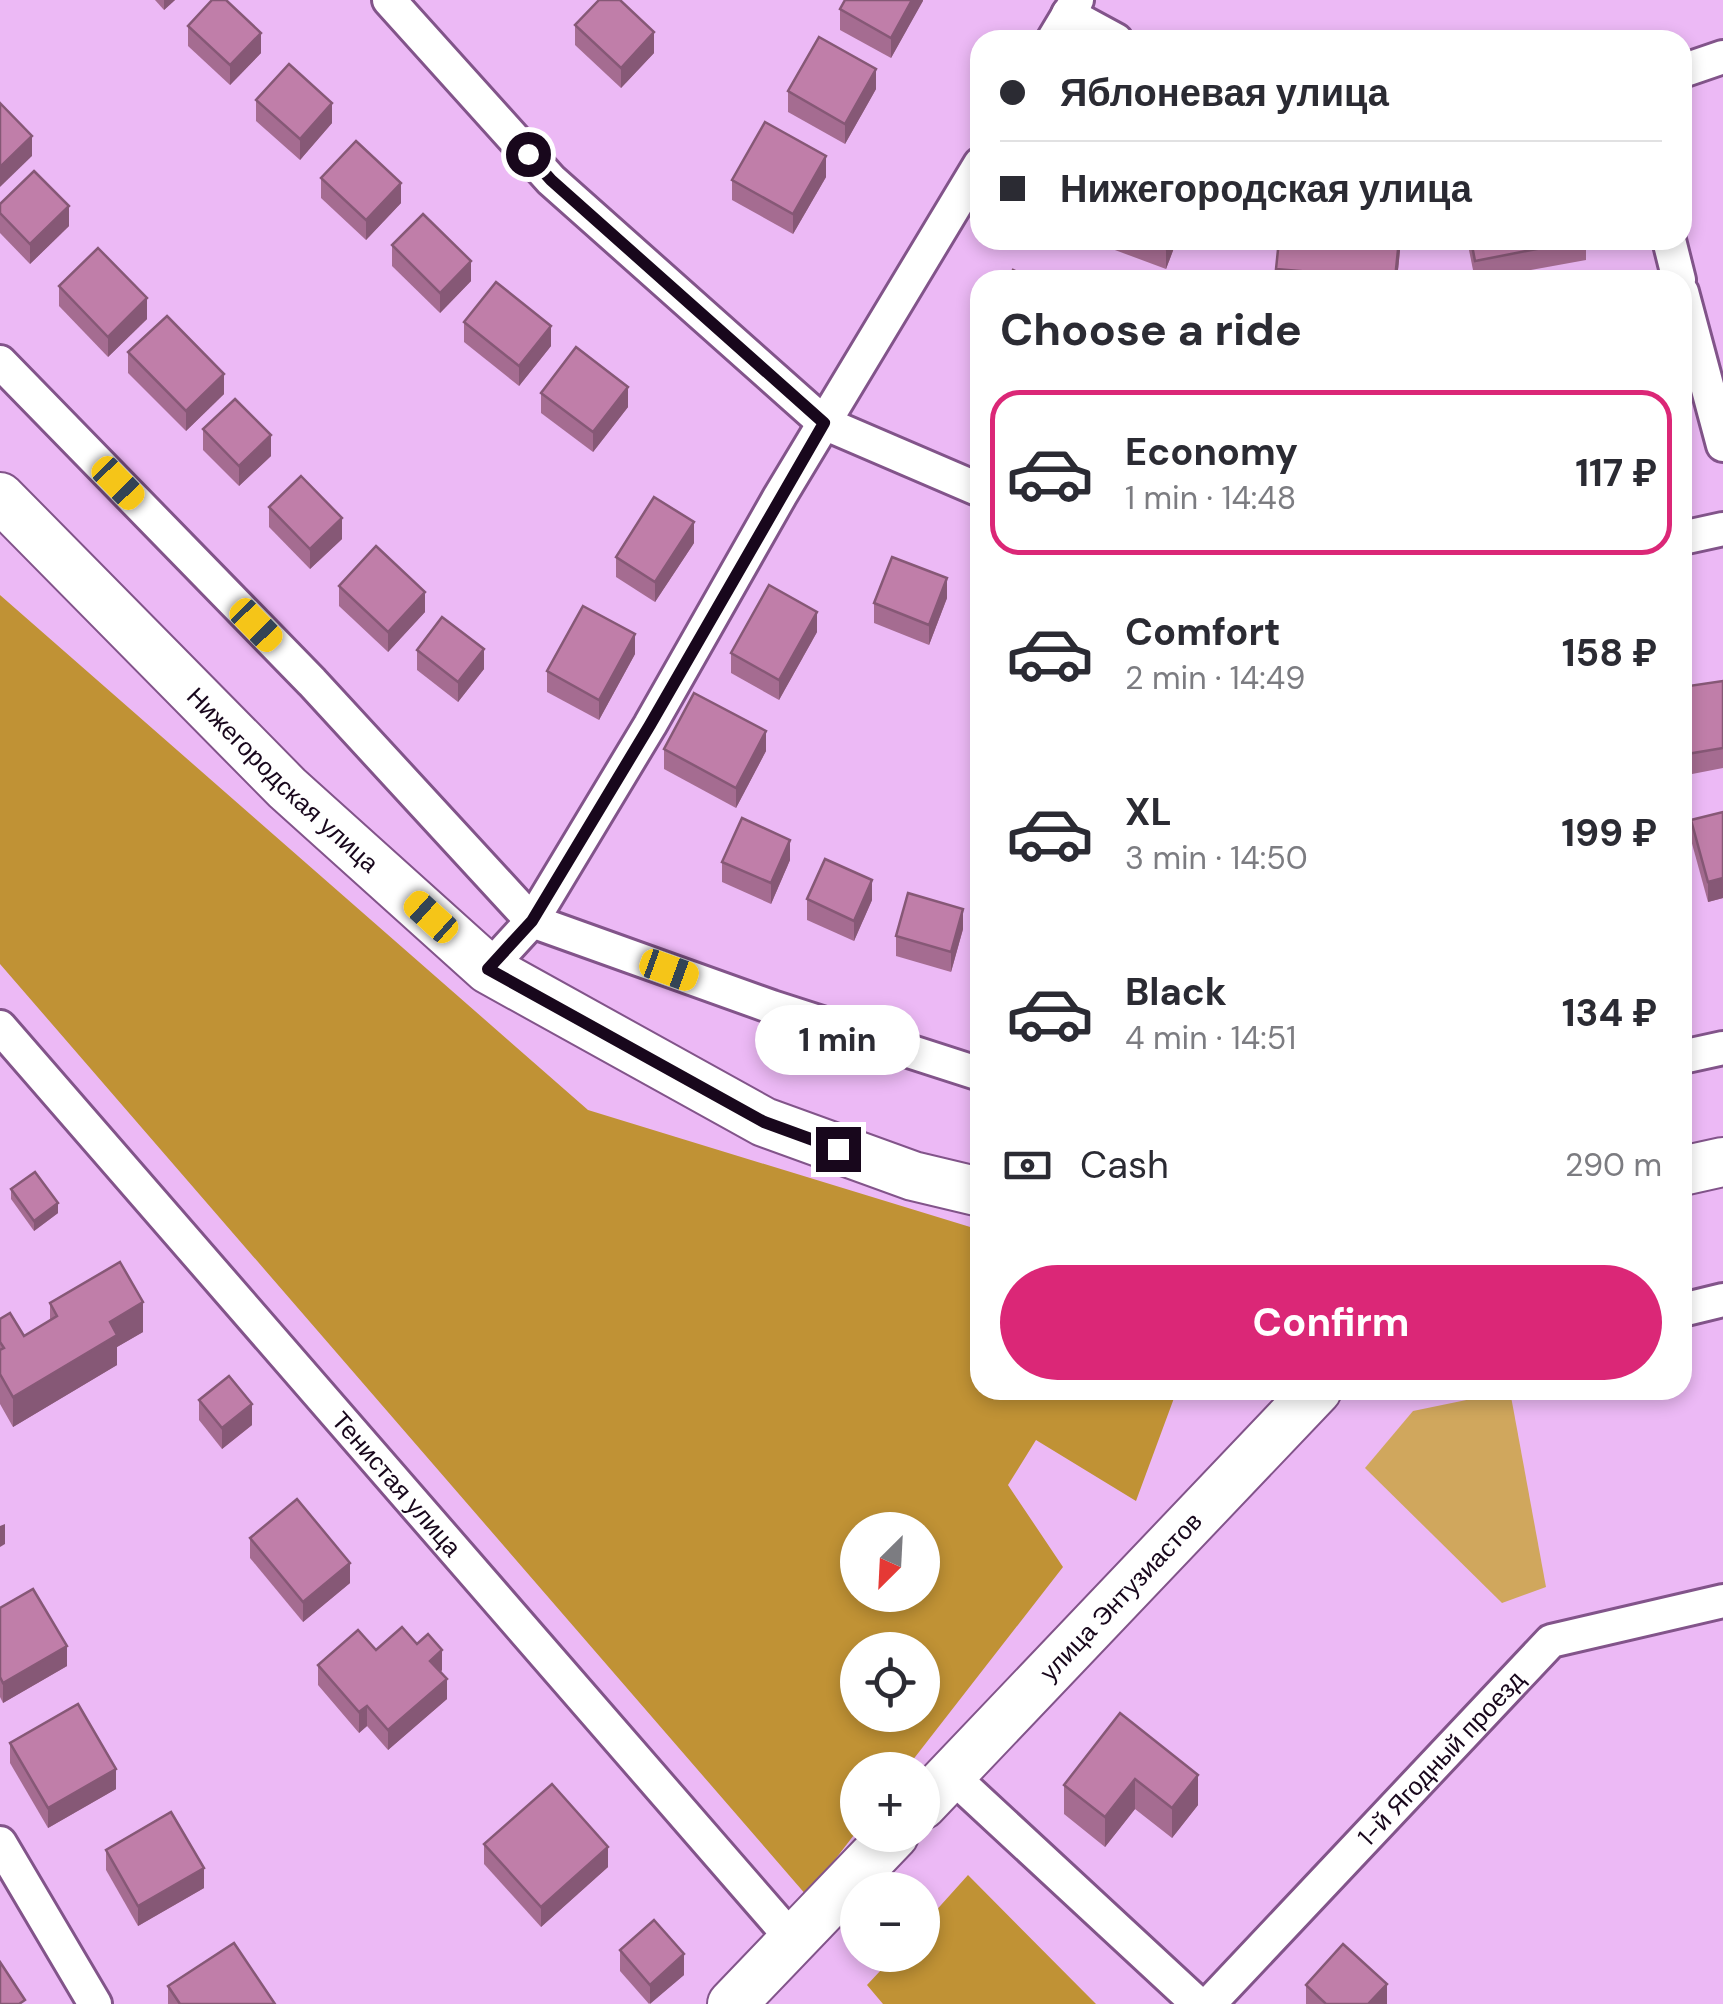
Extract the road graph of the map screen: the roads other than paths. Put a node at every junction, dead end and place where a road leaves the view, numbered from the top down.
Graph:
1 (389, 0) edge
2 (1066, 18) edge
3 (1093, 30) edge
4 (1723, 57) edge
5 (1692, 68) edge
6 (970, 181) edge
7 (1692, 329) edge
8 (0, 362) edge
9 (824, 423) junction
10 (1723, 445) edge
11 (970, 486) edge
12 (0, 497) edge
13 (1723, 529) edge
14 (1692, 536) edge
15 (532, 921) junction
16 (488, 969) junction
17 (0, 1028) edge
18 (1723, 1048) edge
19 (1692, 1055) edge
20 (970, 1071) edge
21 (1723, 1162) edge
22 (1692, 1169) edge
23 (970, 1190) edge
24 (1723, 1300) edge
25 (1692, 1308) edge
26 (1307, 1400) edge
27 (1723, 1602) edge
28 (940, 1787) edge
29 (940, 1792) edge
30 (0, 1843) edge
31 (878, 1852) edge
32 (794, 1940) junction
33 (95, 2004) edge
34 (732, 2004) edge
35 (1198, 2004) edge
36 (1209, 2004) edge

1 - 9 street
2 - 3 street
4 - 5 street
6 - 9 street
7 - 10 street
8 - 15 street
9 - 11 street
9 - 15 street
12 - 16 street, Нижегородская улица
13 - 14 street
15 - 16 street
15 - 20 street
16 - 23 street, Нижегородская улица
17 - 32 street, Тенистая улица
18 - 19 street
21 - 22 street
24 - 25 street
26 - 28 street, улица Энтузиастов
27 - 36 street, 1-й Ягодный проезд
29 - 35 street
30 - 33 street
31 - 32 street
32 - 34 street

